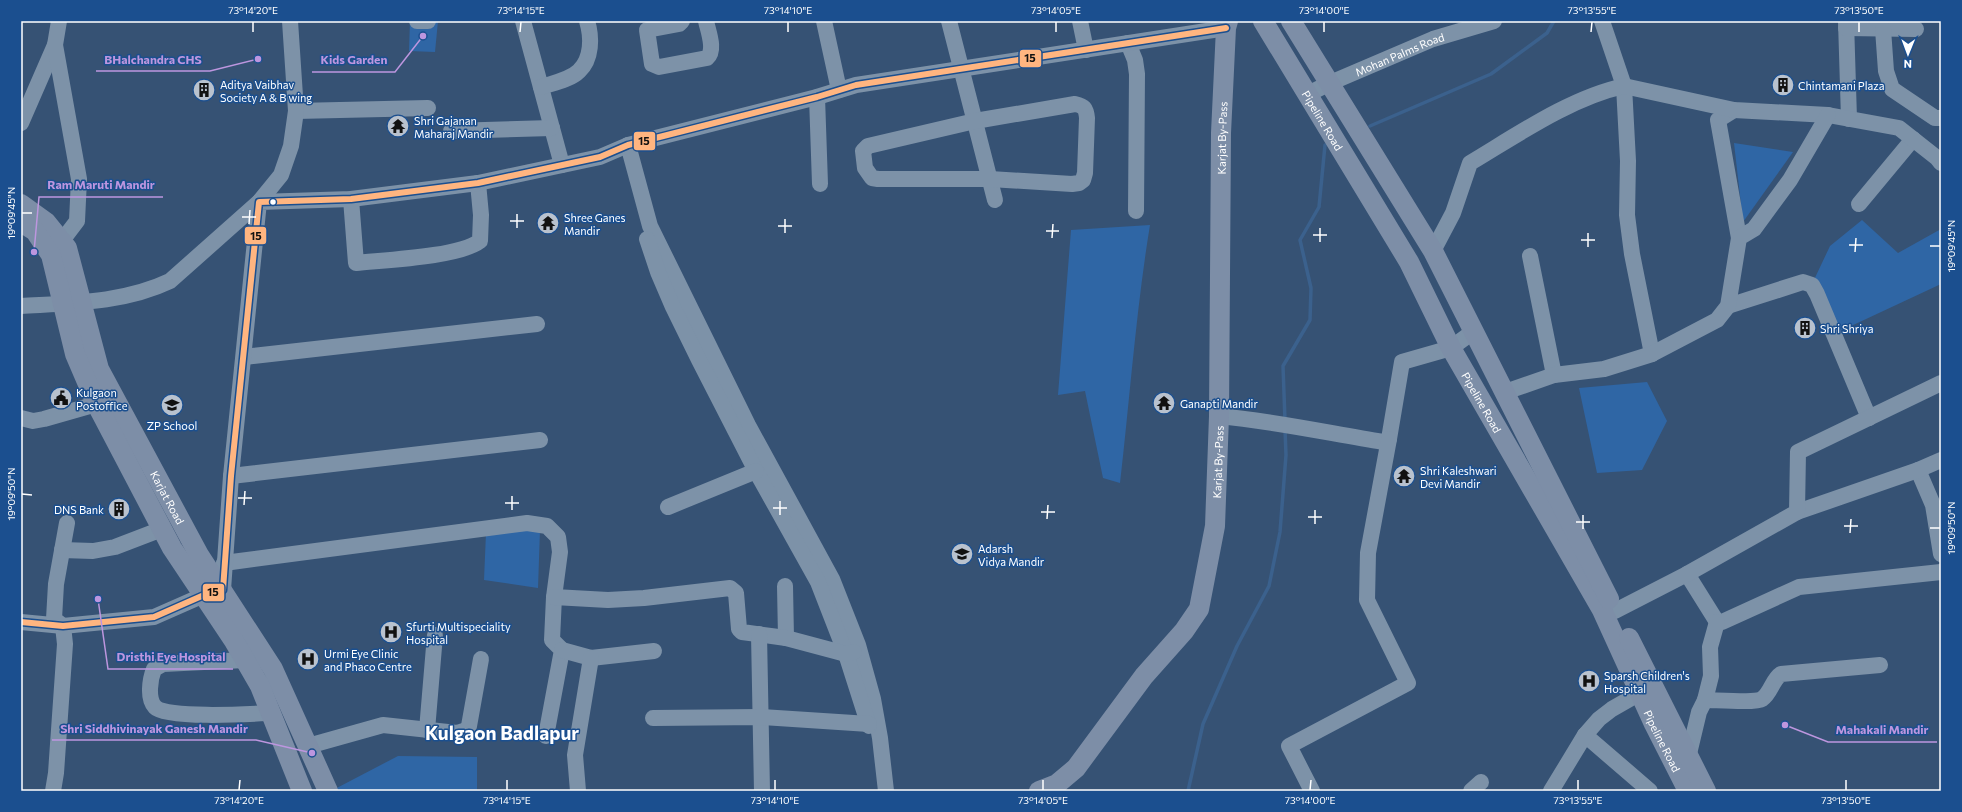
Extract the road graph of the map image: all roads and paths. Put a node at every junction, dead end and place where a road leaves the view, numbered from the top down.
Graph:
1 (59, 21) edge
2 (290, 21) edge
3 (417, 21) edge
4 (428, 21) edge
5 (523, 21) edge
6 (587, 21) edge
7 (682, 21) edge
8 (706, 21) edge
9 (824, 21) edge
10 (949, 21) edge
11 (1080, 21) edge
12 (1263, 21) edge
13 (1291, 21) edge
14 (1450, 21) edge
15 (1494, 21) edge
16 (1602, 21) edge
17 (1227, 24) edge
18 (643, 25) edge
19 (1846, 25) edge
20 (1883, 29) junction
21 (1916, 29) dead end
22 (1433, 40) junction
23 (1128, 43) junction
24 (55, 45) junction
25 (1086, 50) junction
26 (962, 69) junction
27 (1330, 83) junction
28 (1624, 86) junction
29 (542, 87) junction
30 (840, 90) junction
31 (1308, 94) junction
32 (817, 97) junction
33 (428, 108) dead end
34 (1734, 110) junction
35 (296, 111) junction
36 (1828, 115) junction
37 (1941, 118) edge
38 (1849, 119) junction
39 (975, 121) junction
40 (21, 123) edge
41 (552, 128) junction
42 (451, 131) dead end
43 (1913, 139) junction
44 (623, 147) junction
45 (1941, 163) edge
46 (562, 165) junction
47 (990, 179) junction
48 (478, 183) junction
49 (820, 184) dead end
50 (351, 199) junction
51 (995, 200) dead end
52 (259, 202) junction
53 (21, 204) edge
54 (1859, 204) dead end
55 (1136, 211) dead end
56 (21, 222) edge
57 (1738, 238) junction
58 (56, 249) junction
59 (1433, 251) junction
60 (1530, 256) dead end
61 (81, 303) junction
62 (61, 304) junction
63 (21, 306) edge
64 (1728, 306) junction
65 (537, 324) dead end
66 (1474, 331) junction
67 (1452, 348) junction
68 (1652, 354) junction
69 (244, 357) junction
70 (1554, 375) junction
71 (1941, 383) edge
72 (1505, 392) junction
73 (105, 401) junction
74 (1219, 416) junction
75 (21, 418) edge
76 (1869, 418) junction
77 (1389, 439) junction
78 (540, 440) dead end
79 (1941, 460) edge
80 (1918, 470) junction
81 (756, 471) junction
82 (231, 476) junction
83 (668, 506) dead end
84 (1797, 512) junction
85 (67, 523) dead end
86 (162, 529) junction
87 (62, 550) junction
88 (1941, 554) edge
89 (224, 563) junction
90 (1941, 572) edge
91 (1687, 574) junction
92 (785, 586) dead end
93 (223, 590) junction
94 (204, 595) junction
95 (554, 597) junction
96 (1615, 611) junction
97 (21, 619) edge
98 (21, 622) edge
99 (1717, 622) junction
100 (58, 623) junction
101 (759, 634) junction
102 (435, 635) dead end
103 (786, 638) junction
104 (562, 650) junction
105 (654, 651) dead end
106 (853, 652) junction
107 (254, 656) junction
108 (591, 658) junction
109 (481, 659) dead end
110 (1880, 665) dead end
111 (1640, 693) junction
112 (1705, 700) junction
113 (270, 713) junction
114 (761, 717) junction
115 (653, 718) dead end
116 (869, 724) junction
117 (426, 730) junction
118 (1585, 735) junction
119 (546, 736) dead end
120 (308, 746) junction
121 (1688, 758) junction
122 (54, 791) edge
123 (302, 791) edge
124 (328, 791) edge
125 (578, 791) edge
126 (762, 791) edge
127 (875, 791) edge
128 (886, 791) edge
129 (1039, 791) edge
130 (1312, 791) edge
131 (1551, 791) edge
132 (1650, 791) edge
133 (1688, 791) edge
134 (1706, 791) edge

1 - 24 street
2 - 35 street
3 - 4 street
5 - 29 street
6 - 29 street
7 - 18 street
8 - 18 street
9 - 30 street
10 - 26 street
11 - 25 street
12 - 31 main road, Pipeline Road
13 - 27 main road, Pipeline Road
14 - 22 street
15 - 22 street, Mohan Palms Road
16 - 28 street
17 - 23 street
17 - 74 main road, Karjat By-Pass
19 - 20 street
19 - 38 street
20 - 21 street
20 - 37 street
22 - 27 street, Mohan Palms Road
23 - 25 street
23 - 55 street
24 - 40 street
24 - 58 street
25 - 26 street
26 - 30 street
26 - 39 street
27 - 31 street, Mohan Palms Road
27 - 59 main road, Pipeline Road
28 - 34 street
28 - 59 street
28 - 68 street
29 - 41 street
30 - 32 street
31 - 67 main road, Pipeline Road
32 - 44 street
32 - 49 street
33 - 35 street
34 - 36 street
34 - 57 street
35 - 52 street
36 - 38 street
36 - 57 street
38 - 43 street
39 - 47 street
39 - 47 street
39 - 47 street
41 - 42 street
41 - 46 street
43 - 45 street
43 - 54 street
44 - 46 street
44 - 81 street
44 - 106 street
46 - 48 street
47 - 51 street
48 - 50 street
48 - 50 street
50 - 52 street
52 - 61 street
52 - 69 street
53 - 58 main road, Karjat Road
56 - 58 main road, Karjat Road
57 - 64 street
58 - 61 main road, Karjat Road
58 - 62 main road, Karjat Road
59 - 66 main road, Pipeline Road
60 - 70 street
61 - 62 street
61 - 73 main road, Karjat Road
62 - 63 street
62 - 73 main road, Karjat Road
64 - 68 street
64 - 76 street
65 - 69 street
66 - 67 street
66 - 72 main road, Pipeline Road
67 - 77 street
67 - 111 main road, Pipeline Road
68 - 70 street
69 - 82 street
70 - 72 street
71 - 76 street
72 - 96 main road, Pipeline Road
73 - 75 street
73 - 86 main road, Karjat Road
73 - 93 main road, Karjat Road
74 - 77 street
74 - 129 main road, Karjat By-Pass
76 - 84 street
77 - 130 street
78 - 82 street
79 - 80 street
80 - 84 street
80 - 88 street
81 - 83 street
81 - 106 street
82 - 89 street
84 - 91 street
85 - 87 street
86 - 87 street
86 - 94 main road, Karjat Road
87 - 100 street
89 - 93 street
89 - 95 street
90 - 99 street
91 - 96 street
91 - 99 street
92 - 103 street
93 - 94 street
93 - 107 main road, Karjat Road
94 - 100 street
94 - 107 main road, Karjat Road
95 - 101 street
95 - 104 street
96 - 121 main road, Pipeline Road
97 - 100 street
98 - 100 street
99 - 112 street
100 - 122 street
101 - 103 street
101 - 114 street
102 - 117 street
103 - 106 street
104 - 108 street
104 - 119 street
105 - 108 street
106 - 116 street
106 - 128 street
107 - 113 main road, Karjat Road
107 - 113 street
107 - 120 main road, Karjat Road
108 - 125 street
109 - 117 street
110 - 112 street
111 - 118 street
111 - 133 main road, Pipeline Road
112 - 121 street
113 - 123 main road, Karjat Road
114 - 115 street
114 - 116 street
114 - 126 street
116 - 127 street
117 - 120 street
118 - 131 street
118 - 132 street
120 - 124 main road, Karjat Road
121 - 134 main road, Pipeline Road

